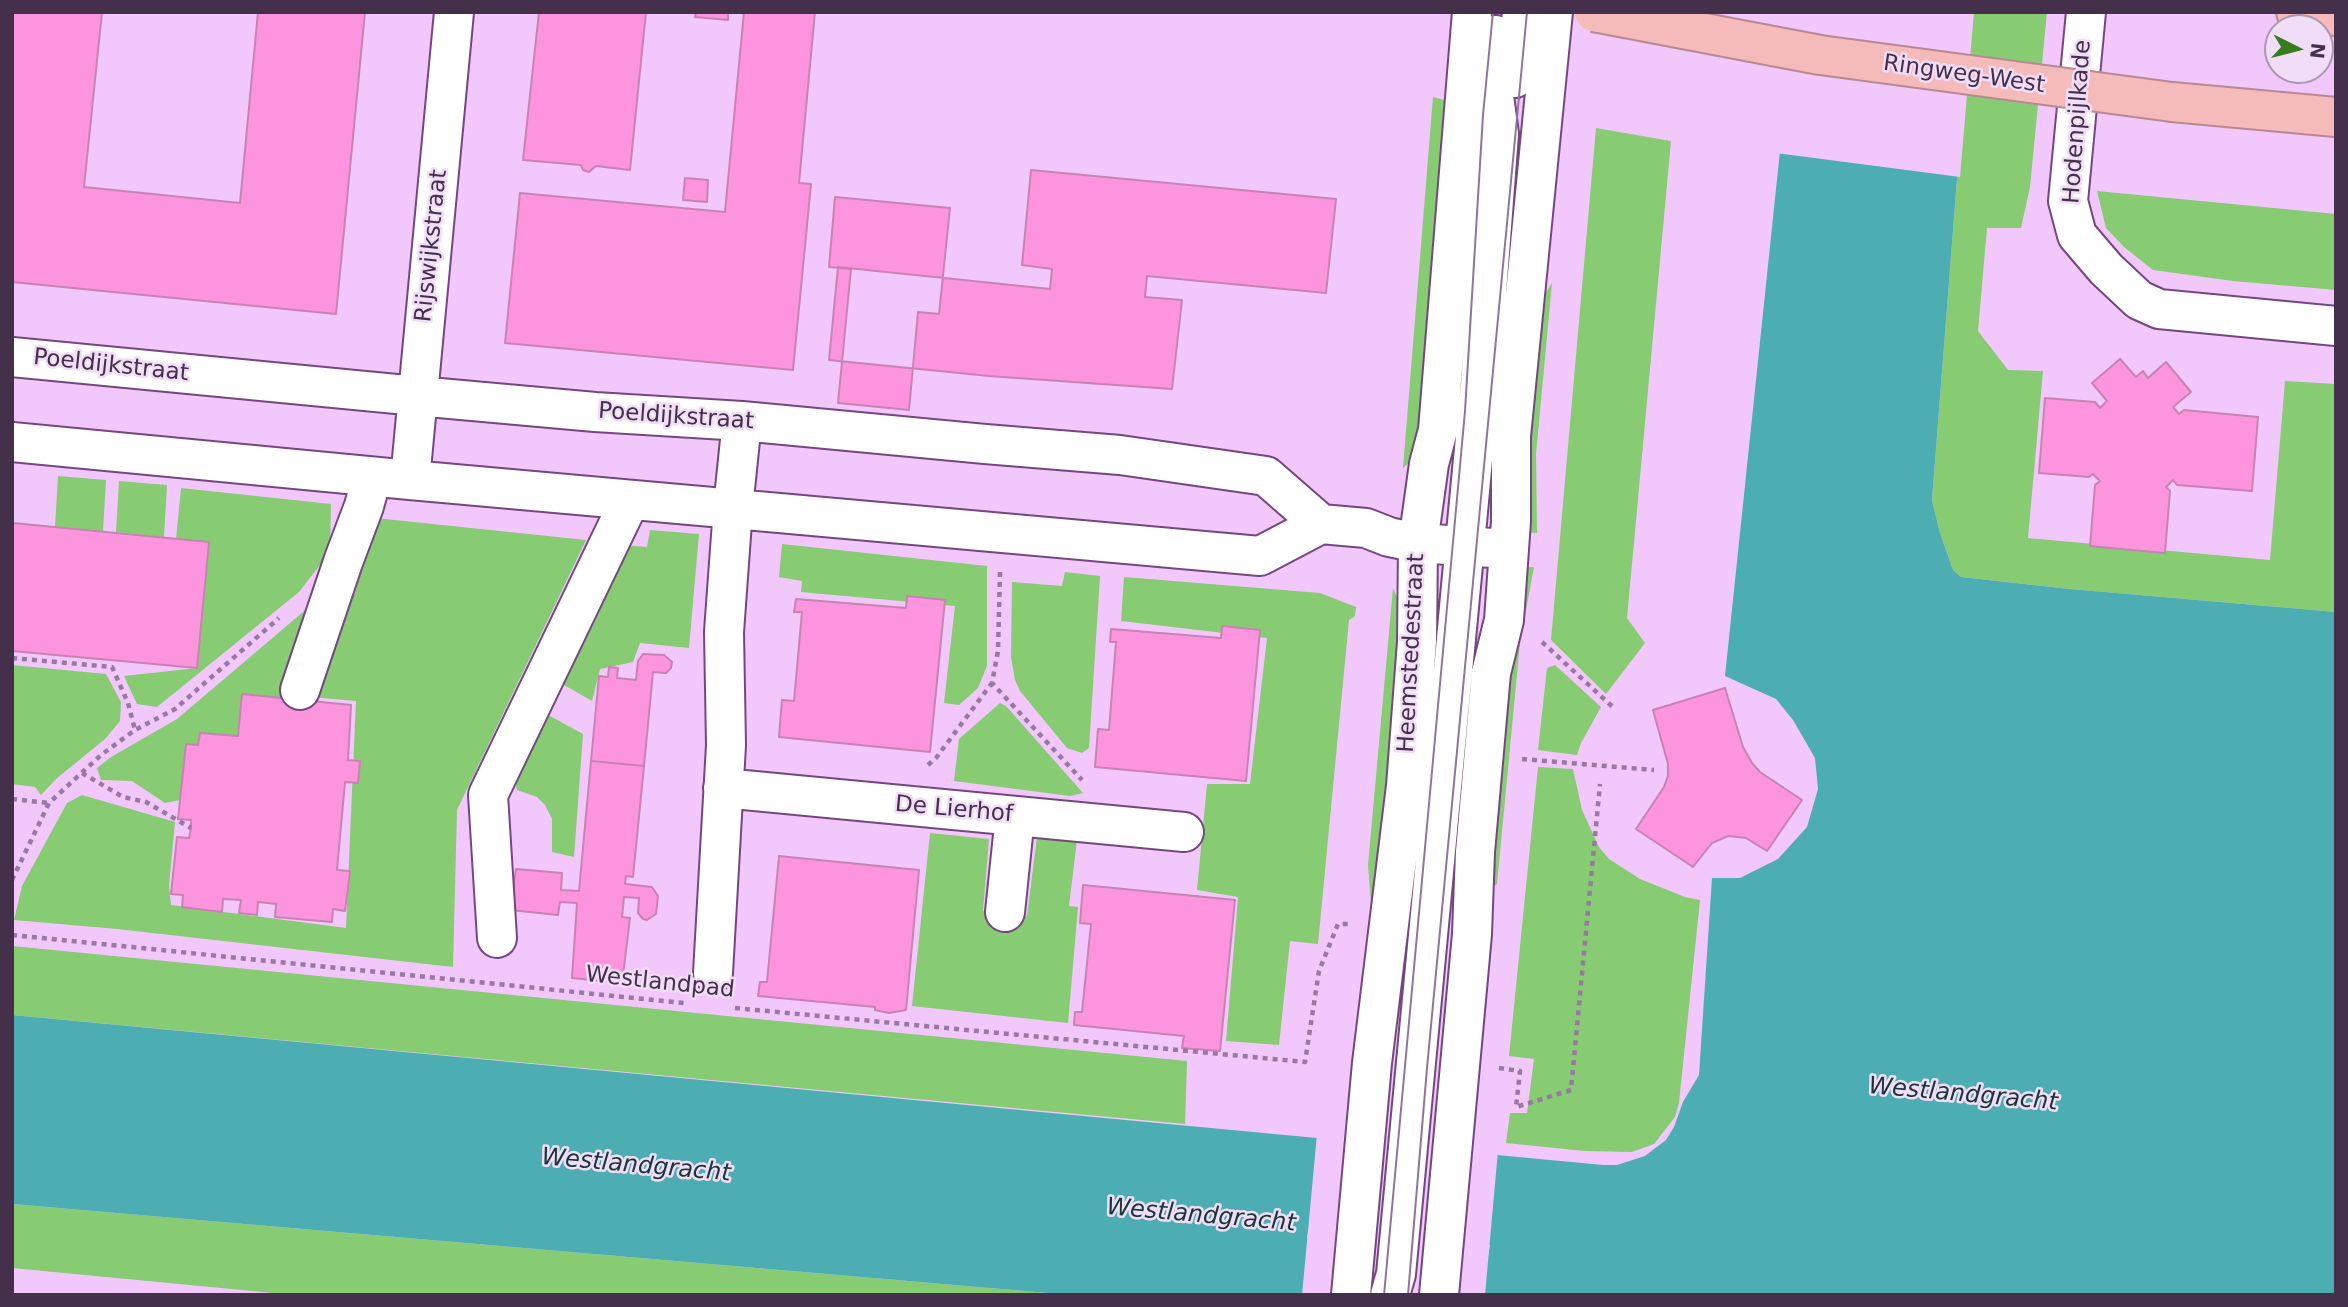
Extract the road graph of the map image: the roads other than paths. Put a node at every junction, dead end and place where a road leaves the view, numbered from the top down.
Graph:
1 (454, 12) edge
2 (1472, 12) edge
3 (1497, 12) edge
4 (1522, 12) edge
5 (1553, 12) edge
6 (1594, 12) edge
7 (2086, 12) edge
8 (2296, 12) edge
9 (2336, 16) edge
10 (2336, 117) edge
11 (1499, 134) junction
12 (2336, 327) edge
13 (12, 357) edge
14 (417, 396) junction
15 (742, 421) junction
16 (12, 442) edge
17 (372, 477) junction
18 (410, 480) junction
19 (630, 500) junction
20 (733, 508) junction
21 (1321, 524) junction
22 (1418, 543) junction
23 (1465, 548) junction
24 (1508, 549) junction
25 (300, 690) dead end
26 (723, 788) junction
27 (1015, 816) junction
28 (1184, 832) dead end
29 (1005, 912) dead end
30 (497, 938) dead end
31 (711, 994) road end
32 (1394, 1290) edge
33 (1351, 1295) edge
34 (1438, 1295) edge

1 - 14 street, Rijswijkstraat
2 - 22 street, Heemstedestraat
3 - 11 street, Heemstedestraat
4 - 11 street, Heemstedestraat
5 - 24 street
6 - 10 highway, Ringweg-West, bridge
7 - 12 street, Hodenpijlkade
8 - 9 highway
11 - 23 street, Heemstedestraat
13 - 14 street, Poeldijkstraat
14 - 15 street, Poeldijkstraat
14 - 18 street, Rijswijkstraat
15 - 20 street
15 - 21 street, Poeldijkstraat
16 - 17 street
17 - 18 street
17 - 25 street
18 - 19 street
19 - 20 street
19 - 30 street
20 - 21 street
20 - 26 street
21 - 22 street
22 - 23 street
22 - 33 street, Heemstedestraat
23 - 24 street
23 - 32 street, Heemstedestraat
24 - 34 street
26 - 27 street, De Lierhof
26 - 31 street
27 - 28 street, De Lierhof
27 - 29 street

